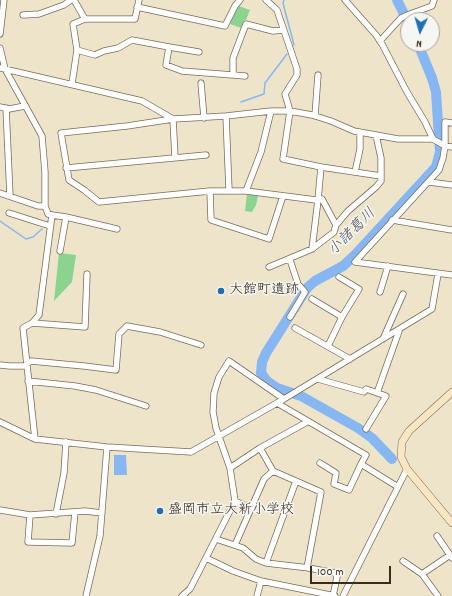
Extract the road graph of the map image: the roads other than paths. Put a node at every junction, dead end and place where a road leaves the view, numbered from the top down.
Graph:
1 (4, 0) edge
2 (71, 0) edge
3 (74, 0) edge
4 (139, 0) edge
5 (240, 0) edge
6 (266, 0) edge
7 (345, 0) edge
8 (434, 0) edge
9 (137, 7) junction
10 (23, 15) dead end
11 (2, 17) edge
12 (85, 19) junction
13 (283, 30) junction
14 (0, 34) edge
15 (380, 41) junction
16 (169, 47) junction
17 (0, 48) edge
18 (77, 50) junction
19 (199, 52) dead end
20 (2, 69) edge
21 (233, 75) junction
22 (318, 75) dead end
23 (245, 76) dead end
24 (201, 83) dead end
25 (72, 84) junction
26 (25, 106) junction
27 (3, 108) edge
28 (271, 111) junction
29 (290, 111) junction
30 (226, 116) junction
31 (315, 116) junction
32 (204, 118) junction
33 (173, 119) junction
34 (452, 122) edge
35 (360, 132) junction
36 (376, 135) junction
37 (433, 139) junction
38 (445, 146) junction
39 (452, 147) edge
40 (206, 155) dead end
41 (175, 158) junction
42 (321, 167) junction
43 (66, 168) junction
44 (355, 172) junction
45 (381, 176) junction
46 (429, 182) junction
47 (452, 185) edge
48 (230, 190) junction
49 (210, 191) junction
50 (246, 191) junction
51 (0, 193) edge
52 (10, 196) junction
53 (283, 196) junction
54 (318, 200) junction
55 (44, 206) junction
56 (8, 213) dead end
57 (52, 215) junction
58 (66, 217) junction
59 (392, 220) junction
60 (336, 225) junction
61 (50, 226) junction
62 (117, 230) dead end
63 (452, 230) edge
64 (312, 249) junction
65 (60, 251) dead end
66 (290, 260) junction
67 (388, 266) junction
68 (270, 267) dead end
69 (87, 274) dead end
70 (438, 274) junction
71 (452, 275) edge
72 (339, 277) dead end
73 (380, 292) dead end
74 (403, 294) dead end
75 (312, 299) dead end
76 (290, 317) dead end
77 (342, 317) junction
78 (32, 323) junction
79 (295, 328) dead end
80 (399, 331) junction
81 (383, 339) junction
82 (201, 345) dead end
83 (328, 346) junction
84 (350, 359) junction
85 (26, 363) junction
86 (0, 364) edge
87 (318, 379) junction
88 (28, 381) junction
89 (452, 392) edge
90 (377, 393) junction
91 (284, 399) junction
92 (277, 403) junction
93 (146, 406) dead end
94 (0, 422) edge
95 (307, 422) junction
96 (366, 429) dead end
97 (220, 436) junction
98 (35, 439) junction
99 (66, 442) junction
100 (107, 447) junction
101 (260, 448) junction
102 (320, 463) dead end
103 (361, 464) junction
104 (230, 468) junction
105 (407, 469) junction
106 (273, 471) junction
107 (296, 481) junction
108 (398, 487) junction
109 (235, 501) junction
110 (251, 509) junction
111 (0, 510) edge
112 (74, 512) junction
113 (102, 513) junction
114 (56, 514) junction
115 (30, 516) junction
116 (452, 523) edge
117 (437, 536) dead end
118 (216, 539) junction
119 (235, 546) junction
120 (451, 556) edge
121 (206, 558) junction
122 (403, 561) dead end
123 (266, 563) junction
124 (307, 568) junction
125 (422, 574) junction
126 (261, 581) junction
127 (86, 596) edge
128 (182, 596) edge
129 (257, 596) edge
130 (334, 596) edge
131 (343, 596) edge
132 (438, 596) edge

1 - 11 street
2 - 10 street
3 - 12 street
4 - 9 street
5 - 9 street
6 - 13 street
7 - 15 street
8 - 15 street
9 - 12 street
11 - 14 street
12 - 18 street
13 - 21 street
13 - 29 street
15 - 37 street
16 - 18 street
16 - 19 street
16 - 21 street
17 - 20 street
18 - 25 street
20 - 25 street
20 - 26 street
21 - 23 street
22 - 31 street
24 - 32 street
25 - 33 street
26 - 27 street
26 - 55 street
27 - 52 street
28 - 29 street
28 - 30 street
28 - 50 street
29 - 31 street
29 - 42 street
30 - 32 street
30 - 48 street
31 - 35 street
32 - 33 street
33 - 41 street
33 - 43 street
34 - 38 street
35 - 36 street
35 - 44 street
36 - 37 street
36 - 45 street
37 - 38 street
38 - 39 street
38 - 46 street
40 - 41 street
41 - 43 street
42 - 44 street
42 - 54 street
43 - 49 street
44 - 45 street
45 - 60 street
46 - 47 street
46 - 59 street
48 - 49 street
48 - 50 street
49 - 53 street
50 - 53 street
51 - 52 street
52 - 55 street
53 - 54 street
54 - 60 street
54 - 64 street
55 - 57 street
56 - 61 street
57 - 58 street
57 - 61 street
58 - 62 street
58 - 65 street
59 - 63 street
59 - 67 street
60 - 64 street
61 - 78 street
64 - 66 street
66 - 68 street
66 - 76 street
67 - 70 street
67 - 73 street
69 - 78 street
70 - 71 street
70 - 80 street
72 - 77 street
74 - 81 street
75 - 77 street
77 - 83 street
78 - 85 street
79 - 83 street
80 - 81 street
80 - 90 street
81 - 84 street
82 - 85 street
83 - 84 street
84 - 87 street
85 - 86 street
85 - 88 street
87 - 90 street
87 - 91 street
88 - 93 street
88 - 98 street
89 - 105 street
90 - 96 street
91 - 92 street
91 - 97 street
92 - 95 street
92 - 97 street
94 - 98 street
95 - 101 street
95 - 103 street
97 - 100 street
97 - 104 street
98 - 99 street
99 - 100 street
99 - 114 street
100 - 113 street
101 - 104 street
101 - 106 street
102 - 103 street
103 - 108 street
104 - 109 street
105 - 108 street
105 - 116 street
106 - 107 street
106 - 110 street
107 - 123 street
107 - 124 street
108 - 131 street
109 - 110 street
109 - 118 street
110 - 119 street
111 - 115 street
112 - 113 street
112 - 114 street
112 - 115 street
113 - 127 street
114 - 115 street
117 - 120 street
118 - 119 street
118 - 121 street
119 - 123 street
120 - 125 street
121 - 126 street
121 - 128 street
122 - 125 street
123 - 124 street
124 - 130 street
125 - 132 street
126 - 129 street
126 - 130 street

